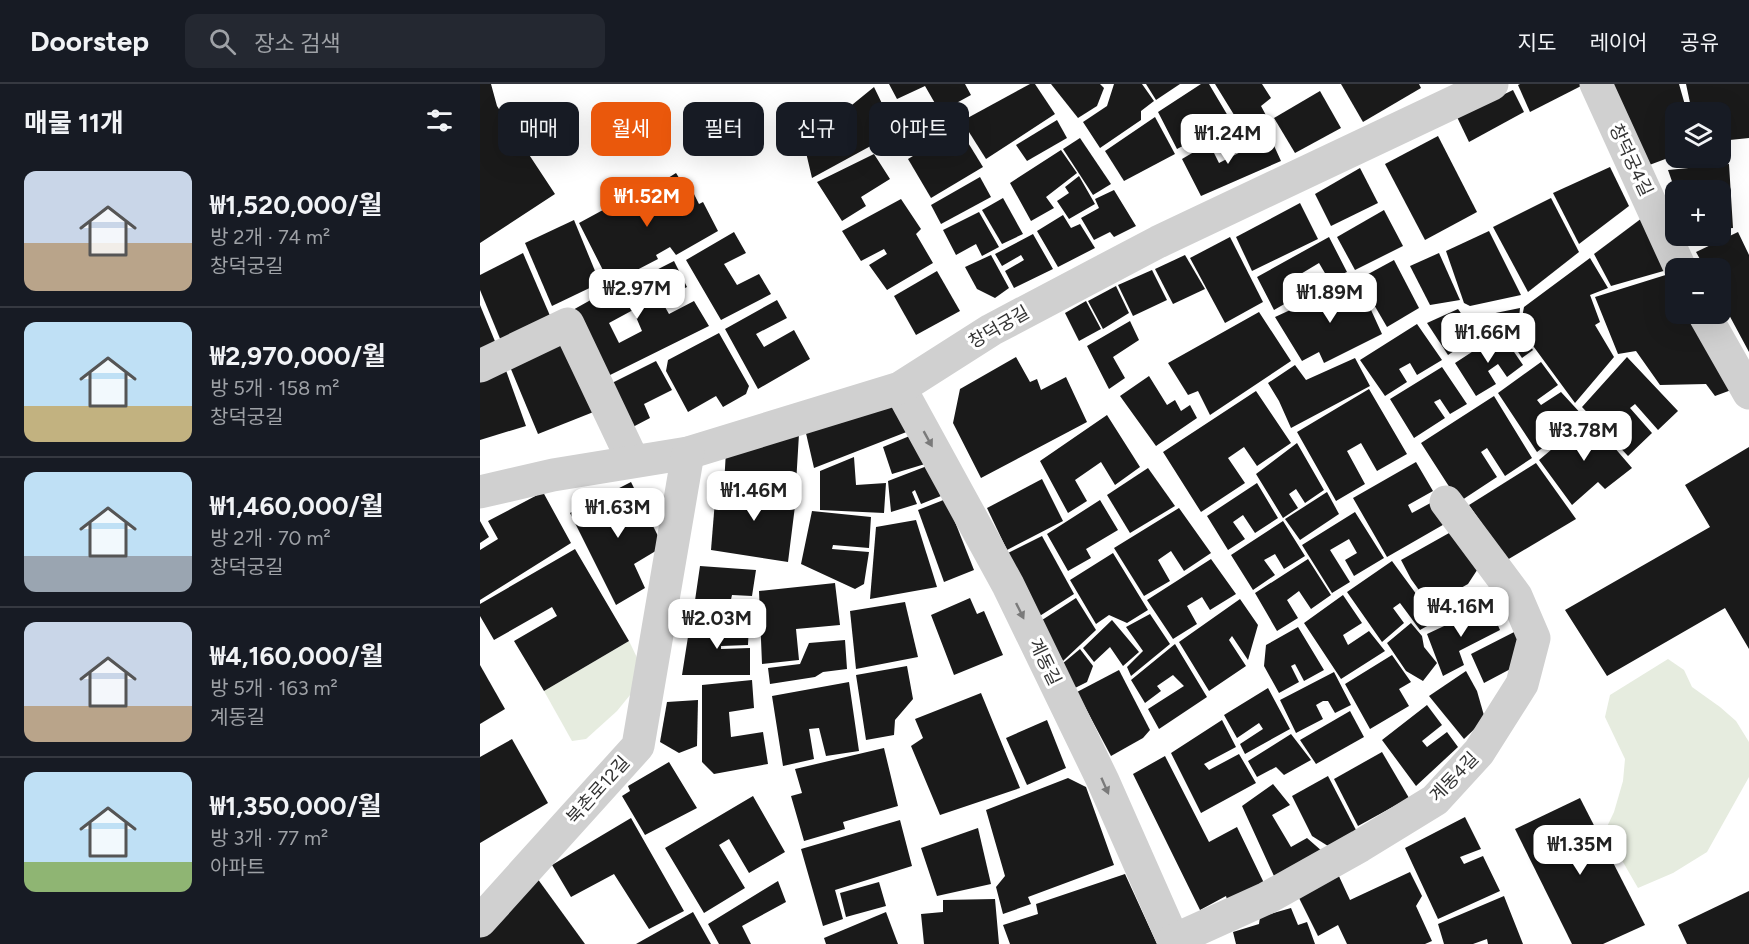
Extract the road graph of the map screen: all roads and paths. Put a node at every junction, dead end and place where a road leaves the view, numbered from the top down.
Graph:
1 (1492, 84) edge
2 (1596, 84) edge
3 (1675, 258) edge
4 (1710, 324) edge
5 (480, 366) edge
6 (900, 387) junction
7 (1749, 393) edge
8 (688, 453) junction
9 (633, 461) junction
10 (480, 492) edge
11 (1446, 502) dead end
12 (480, 921) edge
13 (1174, 942) edge

1 - 6 street, 창덕궁길
2 - 3 street, 창덕궁4길
4 - 7 street
5 - 9 street
6 - 8 street, 창덕궁길
6 -> 13 street, 계동길
8 - 9 street, 창덕궁길
8 - 12 street, 북촌로12길
9 - 10 street, 창덕궁길
11 - 13 street, 계동4길

